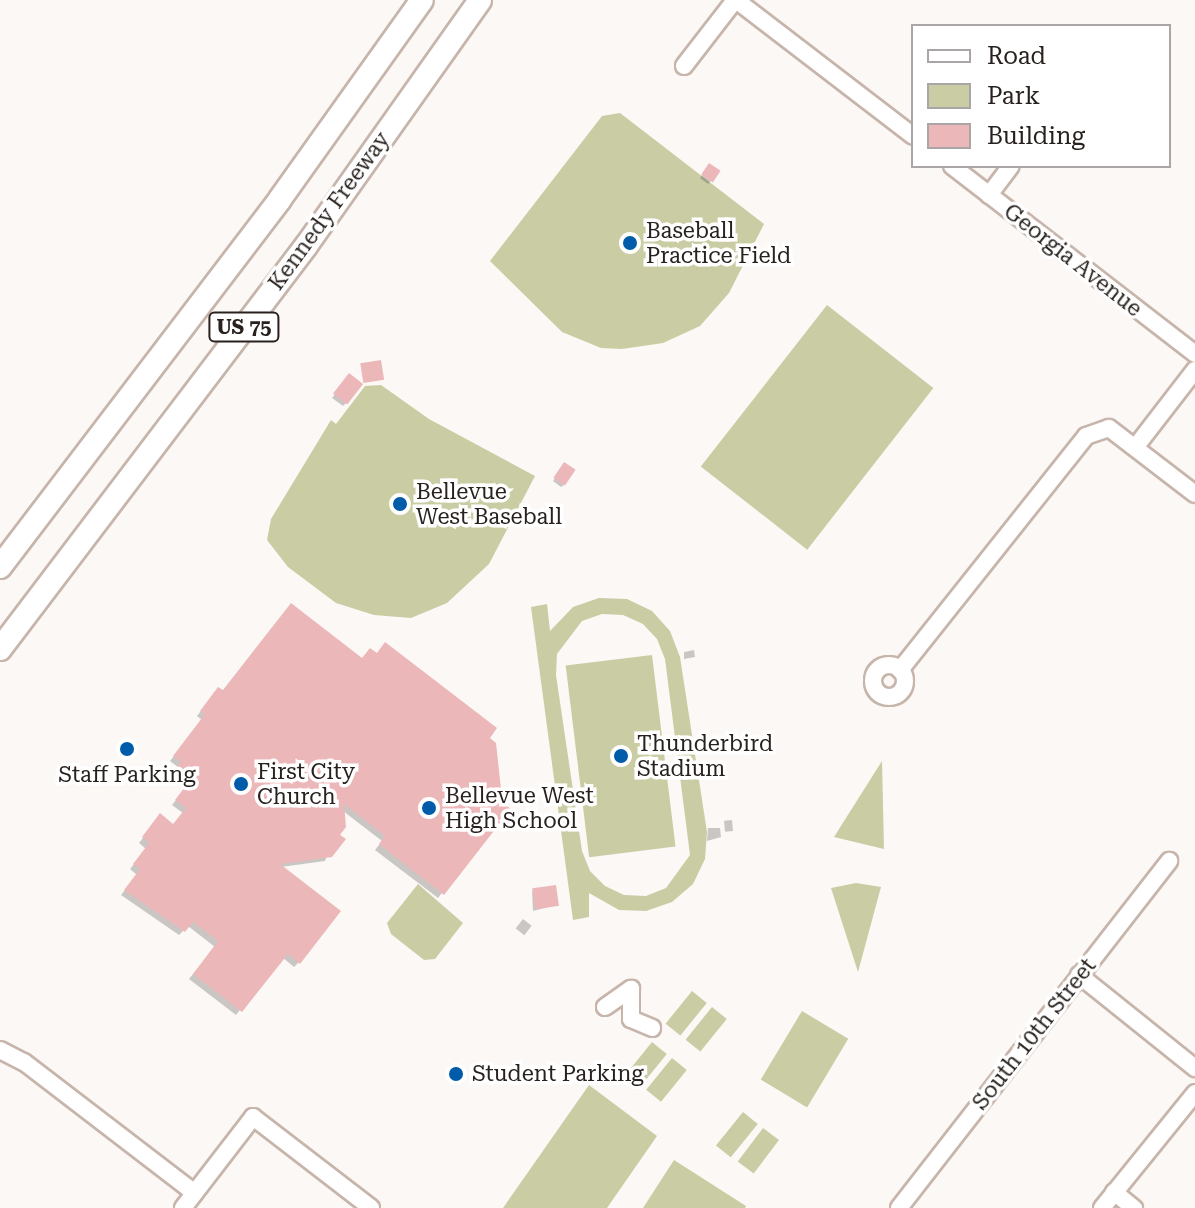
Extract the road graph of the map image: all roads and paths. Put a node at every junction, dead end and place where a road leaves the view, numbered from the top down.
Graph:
1 (422, 0) edge
2 (480, 0) edge
3 (736, 0) edge
4 (684, 66) dead end
5 (911, 134) edge
6 (955, 168) edge
7 (1009, 168) edge
8 (989, 195) junction
9 (1195, 354) edge
10 (1195, 370) edge
11 (1137, 445) junction
12 (1195, 494) edge
13 (0, 567) edge
14 (0, 649) edge
15 (900, 670) dead end
16 (1169, 861) dead end
17 (1079, 975) junction
18 (605, 1007) dead end
19 (652, 1028) dead end
20 (0, 1050) edge
21 (1195, 1068) edge
22 (1195, 1093) edge
23 (1114, 1192) junction
24 (195, 1193) junction
25 (183, 1208) edge
26 (371, 1208) edge
27 (899, 1208) edge
28 (1102, 1208) edge
29 (1134, 1208) edge

1 - 13 highway, US 75
2 - 14 highway, Kennedy Freeway / US 75
3 - 4 street
3 - 5 street
6 - 8 street, Georgia Avenue
7 - 8 street
8 - 9 street, Georgia Avenue
10 - 11 street
11 - 12 street
11 - 15 street
16 - 17 street, South 10th Street
17 - 21 street
17 - 27 street, South 10th Street
18 - 19 street
20 - 24 street
22 - 23 street
23 - 28 street
23 - 29 street
24 - 25 street
24 - 26 street

